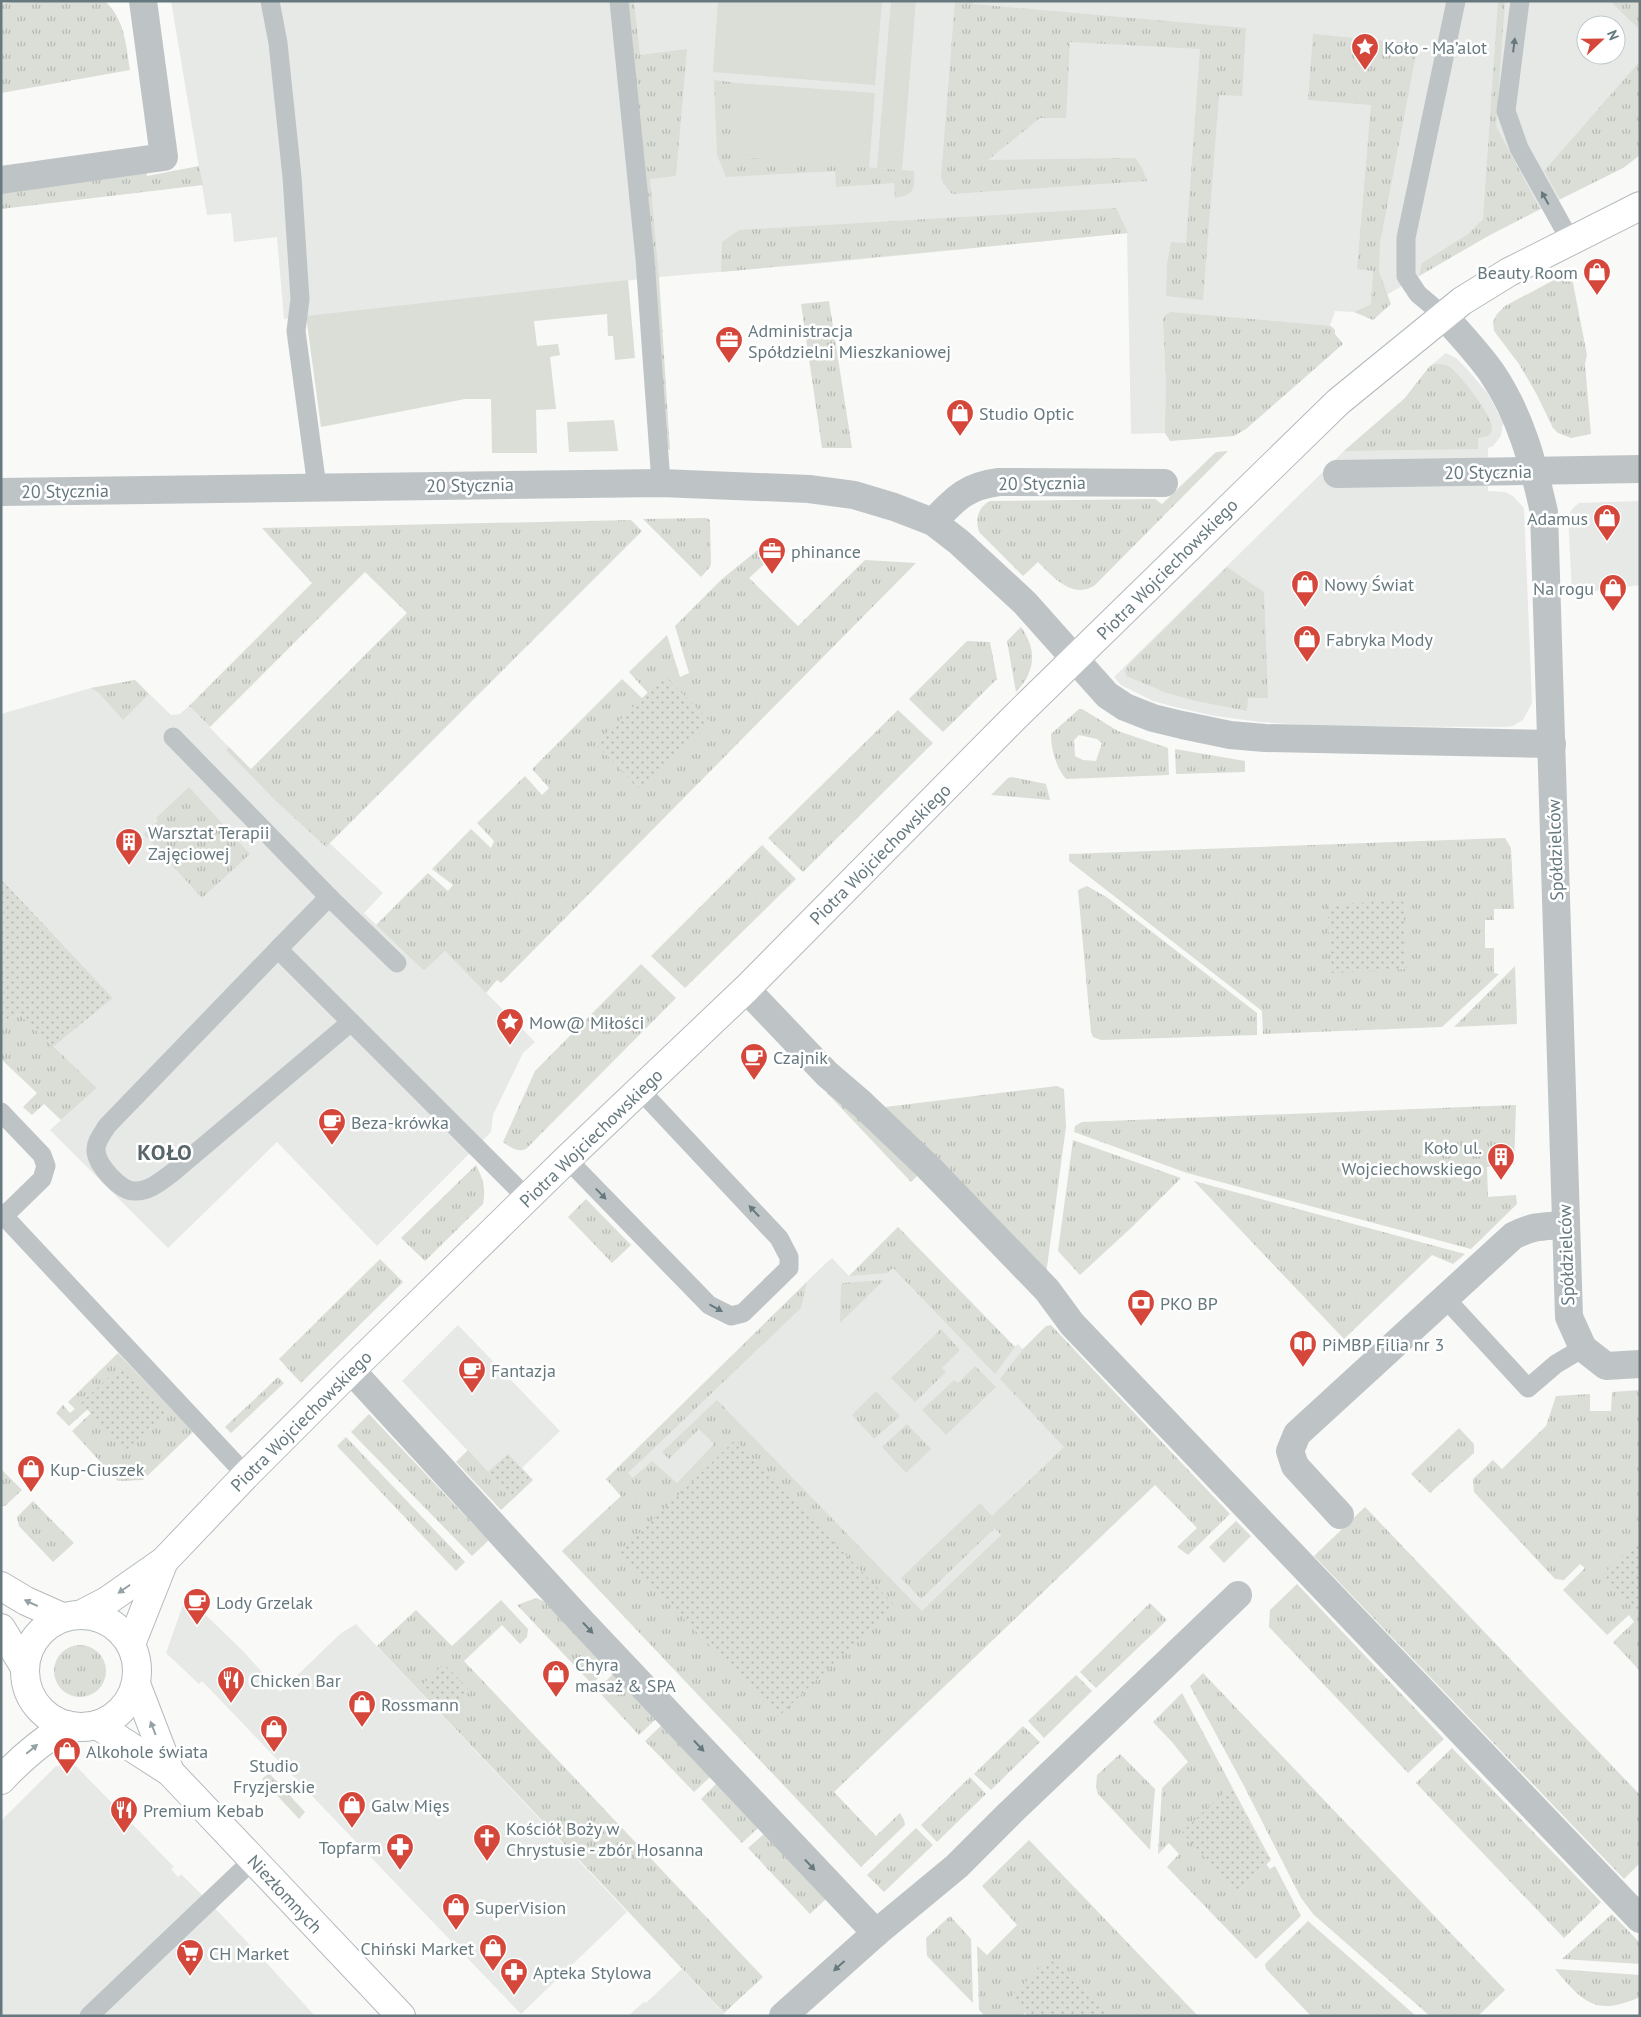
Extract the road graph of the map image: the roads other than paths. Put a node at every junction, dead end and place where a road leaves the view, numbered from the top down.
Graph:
1 (142, 1) edge
2 (270, 1) edge
3 (619, 1) edge
4 (1456, 1) edge
5 (1520, 1) edge
6 (1, 180) edge
7 (1640, 206) edge
8 (1570, 240) junction
9 (1443, 315) junction
10 (1640, 469) edge
11 (1535, 471) junction
12 (1337, 474) dead end
13 (661, 483) junction
14 (1164, 483) dead end
15 (317, 487) junction
16 (1, 492) edge
17 (933, 522) junction
18 (1075, 660) junction
19 (173, 737) dead end
20 (1552, 744) junction
21 (329, 897) junction
22 (278, 949) junction
23 (397, 963) dead end
24 (746, 989) junction
25 (351, 1022) junction
26 (640, 1090) junction
27 (1, 1112) edge
28 (567, 1160) junction
29 (527, 1198) junction
30 (2, 1215) edge
31 (1565, 1225) junction
32 (1445, 1298) junction
33 (1583, 1348) junction
34 (1640, 1364) edge
35 (351, 1370) junction
36 (246, 1475) junction
37 (1340, 1515) dead end
38 (164, 1561) junction
39 (1, 1586) edge
40 (1238, 1595) dead end
41 (72, 1615) junction
42 (1, 1628) edge
43 (131, 1644) junction
44 (24, 1666) junction
45 (136, 1684) junction
46 (67, 1725) junction
47 (97, 1725) junction
48 (170, 1772) junction
49 (1, 1780) edge
50 (253, 1860) junction
51 (1640, 1919) edge
52 (876, 1934) junction
53 (89, 2016) edge
54 (401, 2016) edge
55 (783, 2016) edge

1 - 6 street
2 - 15 lane
3 - 13 lane
4 - 9 lane
8 -> 5 lane
7 - 8 street, Piotra Wojciechowskiego
8 - 9 street, Piotra Wojciechowskiego
9 - 11 street, Spółdzielców
9 - 18 street, Piotra Wojciechowskiego
10 - 11 street, 20 Stycznia
11 - 12 street, 20 Stycznia
11 - 20 street, Spółdzielców
13 - 15 street, 20 Stycznia
13 - 17 street, 20 Stycznia
14 - 17 street, 20 Stycznia
15 - 16 street, 20 Stycznia
17 - 18 street, 20 Stycznia
18 - 20 street, 20 Stycznia
18 - 24 street, Piotra Wojciechowskiego
19 - 21 lane
20 - 31 street, Spółdzielców
21 - 22 lane
21 - 23 lane
22 - 25 lane
22 - 25 lane
24 - 26 street, Piotra Wojciechowskiego
24 - 51 street
25 - 29 lane
26 - 28 street, Piotra Wojciechowskiego
28 -> 26 lane
27 - 30 lane
28 - 29 street, Piotra Wojciechowskiego
29 - 35 street, Piotra Wojciechowskiego
30 - 36 lane
31 - 32 street
31 - 33 street, Spółdzielców
32 - 33 lane
32 - 37 street
33 - 34 street, Spółdzielców
35 - 36 street, Piotra Wojciechowskiego
35 -> 52 street
36 - 38 street, Piotra Wojciechowskiego
38 -> 41 street, Piotra Wojciechowskiego
38 - 43 street, Piotra Wojciechowskiego
41 -> 39 street
40 - 52 street
41 - 43 street
41 - 44 street
42 - 44 street
43 - 45 street
44 - 46 street
45 - 47 street
48 -> 45 street, Niezłomnych
46 - 47 street
49 -> 46 street
47 - 48 street, Niezłomnych
48 - 50 street, Niezłomnych
50 - 53 lane
50 - 54 street, Niezłomnych
52 -> 55 street

